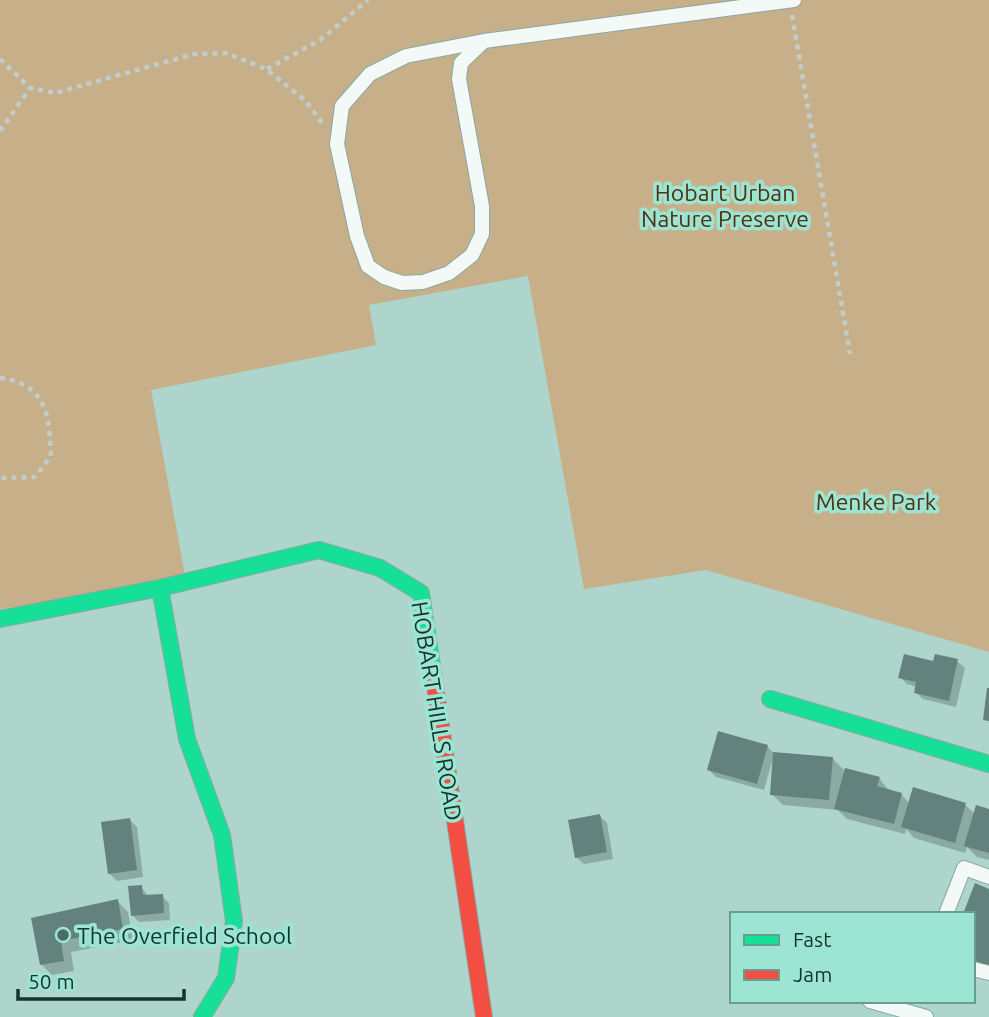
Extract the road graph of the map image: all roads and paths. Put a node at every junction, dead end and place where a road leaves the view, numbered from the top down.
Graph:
1 (368, 0) edge
2 (792, 1) edge
3 (484, 41) junction
4 (0, 58) edge
5 (266, 69) junction
6 (30, 88) junction
7 (0, 131) edge
8 (337, 144) junction
9 (850, 354) dead end
10 (0, 378) edge
11 (0, 478) edge
12 (160, 588) junction
13 (0, 619) edge
14 (770, 699) dead end
15 (989, 764) edge
16 (989, 877) edge
17 (947, 912) edge
18 (877, 1003) edge
19 (202, 1017) edge
20 (484, 1017) edge
21 (926, 1017) edge

1 - 5 path
2 - 3 lane
2 - 9 path
3 - 8 lane
3 - 8 lane
4 - 6 path
5 - 6 path
5 - 8 path
6 - 7 path
10 - 11 path
12 - 13 street, HOBART HILLS ROAD
12 - 19 street
12 - 20 street, HOBART HILLS ROAD
14 - 15 street
16 - 17 lane
18 - 21 lane

